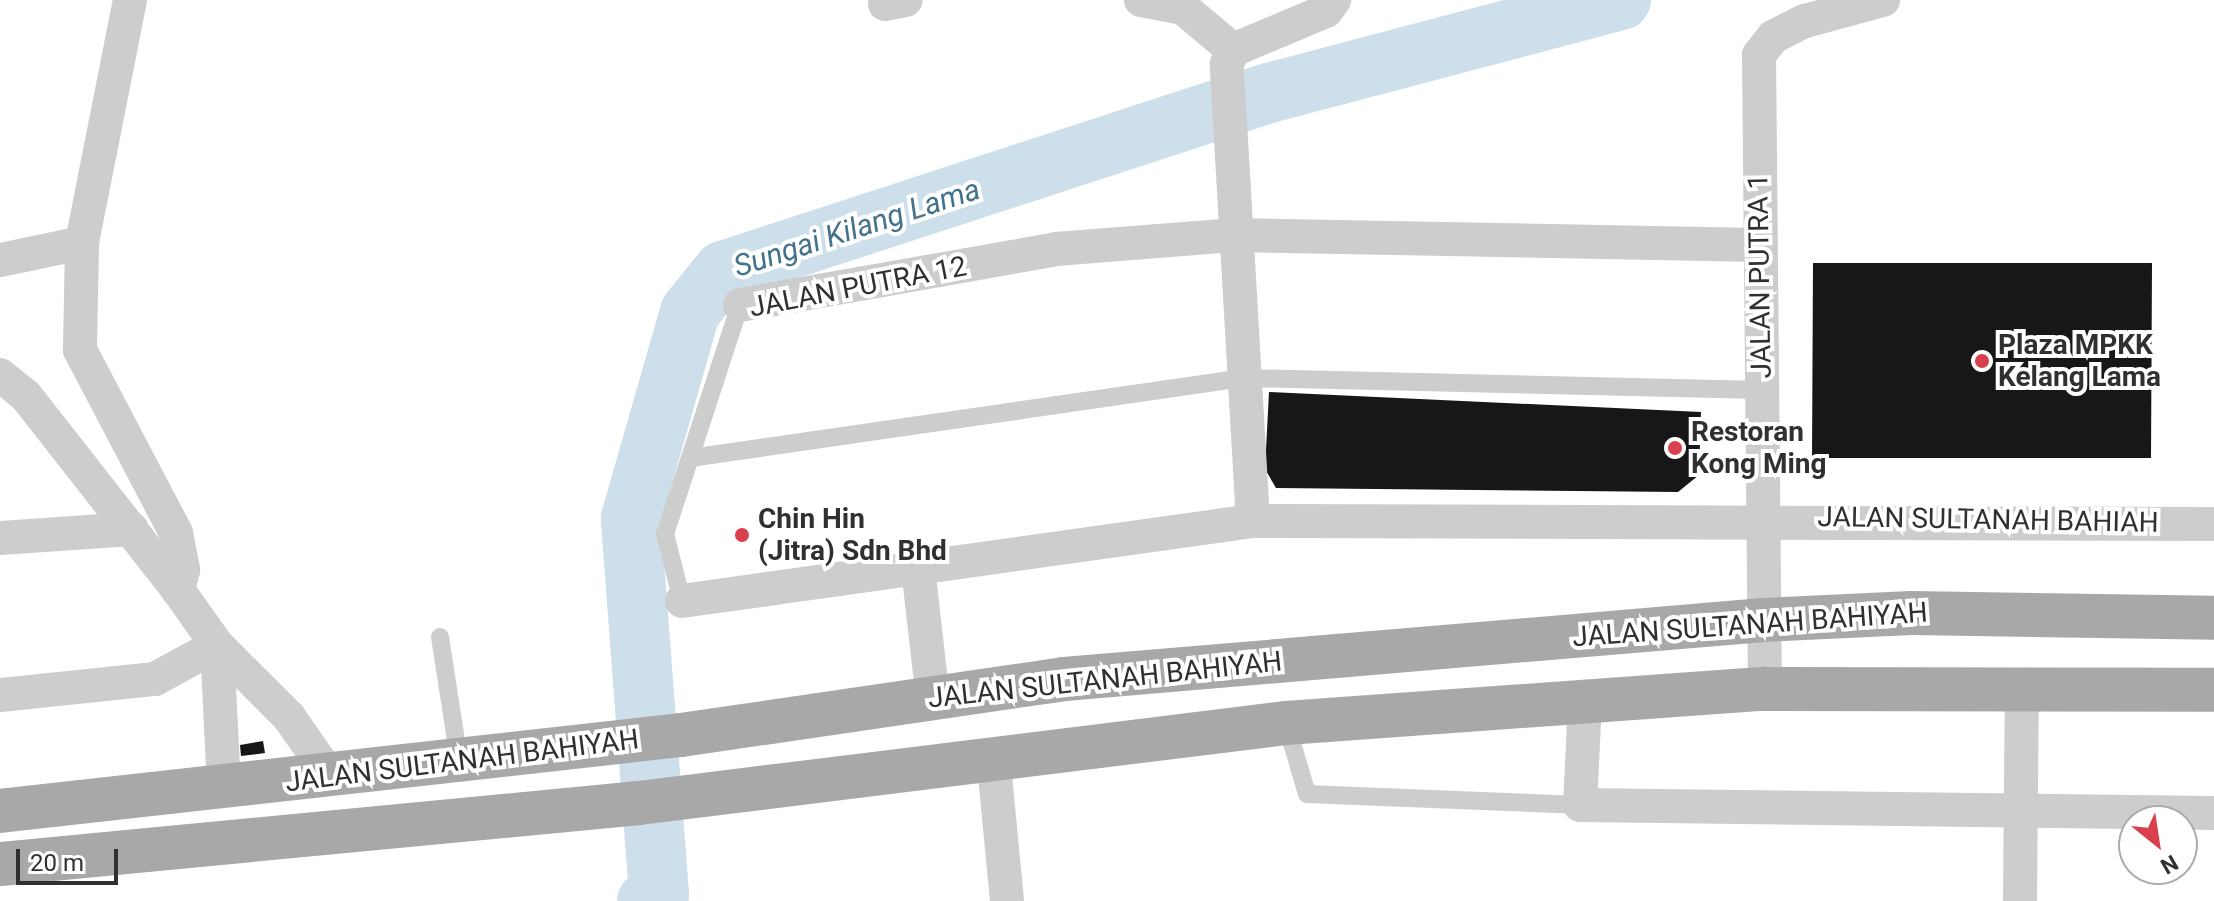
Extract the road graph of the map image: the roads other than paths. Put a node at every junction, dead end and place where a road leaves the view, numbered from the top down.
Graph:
1 (130, 0) edge
2 (1141, 0) edge
3 (1334, 0) edge
4 (1883, 0) edge
5 (1230, 64) junction
6 (1235, 235) junction
7 (82, 243) junction
8 (1759, 245) junction
9 (3, 252) edge
10 (740, 305) joint
11 (0, 375) edge
12 (1244, 378) junction
13 (1761, 390) junction
14 (690, 458) junction
15 (1763, 517) junction
16 (1253, 521) junction
17 (2214, 524) edge
18 (132, 529) junction
19 (0, 538) edge
20 (918, 568) junction
21 (178, 590) junction
22 (682, 601) joint
23 (2214, 618) edge
24 (1764, 620) junction
25 (440, 637) dead end
26 (217, 645) junction
27 (2022, 687) junction
28 (1765, 689) junction
29 (2214, 690) edge
30 (0, 695) edge
31 (933, 699) junction
32 (1585, 700) junction
33 (1286, 723) junction
34 (993, 755) junction
35 (459, 760) junction
36 (330, 776) junction
37 (224, 790) junction
38 (1580, 805) junction
39 (0, 811) edge
40 (2021, 811) junction
41 (2214, 813) edge
42 (0, 864) edge
43 (1007, 901) edge
44 (2020, 901) edge

1 - 7 street
2 - 5 street
3 - 5 street
4 - 8 street, JALAN PUTRA 1
5 - 6 street
6 - 8 street, JALAN PUTRA 12
6 - 10 street, JALAN PUTRA 12
6 - 12 street
7 - 9 street
7 - 21 street
8 - 13 street, JALAN PUTRA 1
10 - 14 lane, JALAN PUTRA 12
11 - 18 street
12 - 13 lane
12 - 14 lane
12 - 16 street
13 - 15 street, JALAN PUTRA 1
14 - 22 lane, JALAN PUTRA 12
15 - 16 street, JALAN SULTANAH BAHIAH
15 - 17 street, JALAN SULTANAH BAHIAH
15 - 24 street, JALAN PUTRA 1
16 - 20 street, JALAN SULTANAH BAHIAH
18 - 19 street
18 - 21 street
20 - 22 street, JALAN SULTANAH BAHIAH
20 - 31 street
21 - 26 street
23 - 24 main road, JALAN SULTANAH BAHIYAH
24 - 28 street, JALAN PUTRA 1
24 - 31 main road, JALAN SULTANAH BAHIYAH
25 - 35 lane
26 - 30 street
26 - 36 street
26 - 37 street
27 - 28 main road, JALAN SULTANAH BAHIYAH
27 - 29 main road, JALAN SULTANAH BAHIYAH
27 - 40 street
28 - 32 main road, JALAN SULTANAH BAHIYAH
31 - 35 main road, JALAN SULTANAH BAHIYAH
32 - 33 main road, JALAN SULTANAH BAHIYAH
32 - 38 street
33 - 34 main road, JALAN SULTANAH BAHIYAH
33 - 38 lane
34 - 42 main road, JALAN SULTANAH BAHIYAH
34 - 43 street
35 - 36 main road, JALAN SULTANAH BAHIYAH
36 - 37 main road, JALAN SULTANAH BAHIYAH
37 - 39 main road, JALAN SULTANAH BAHIYAH
38 - 40 street
40 - 41 street
40 - 44 street

